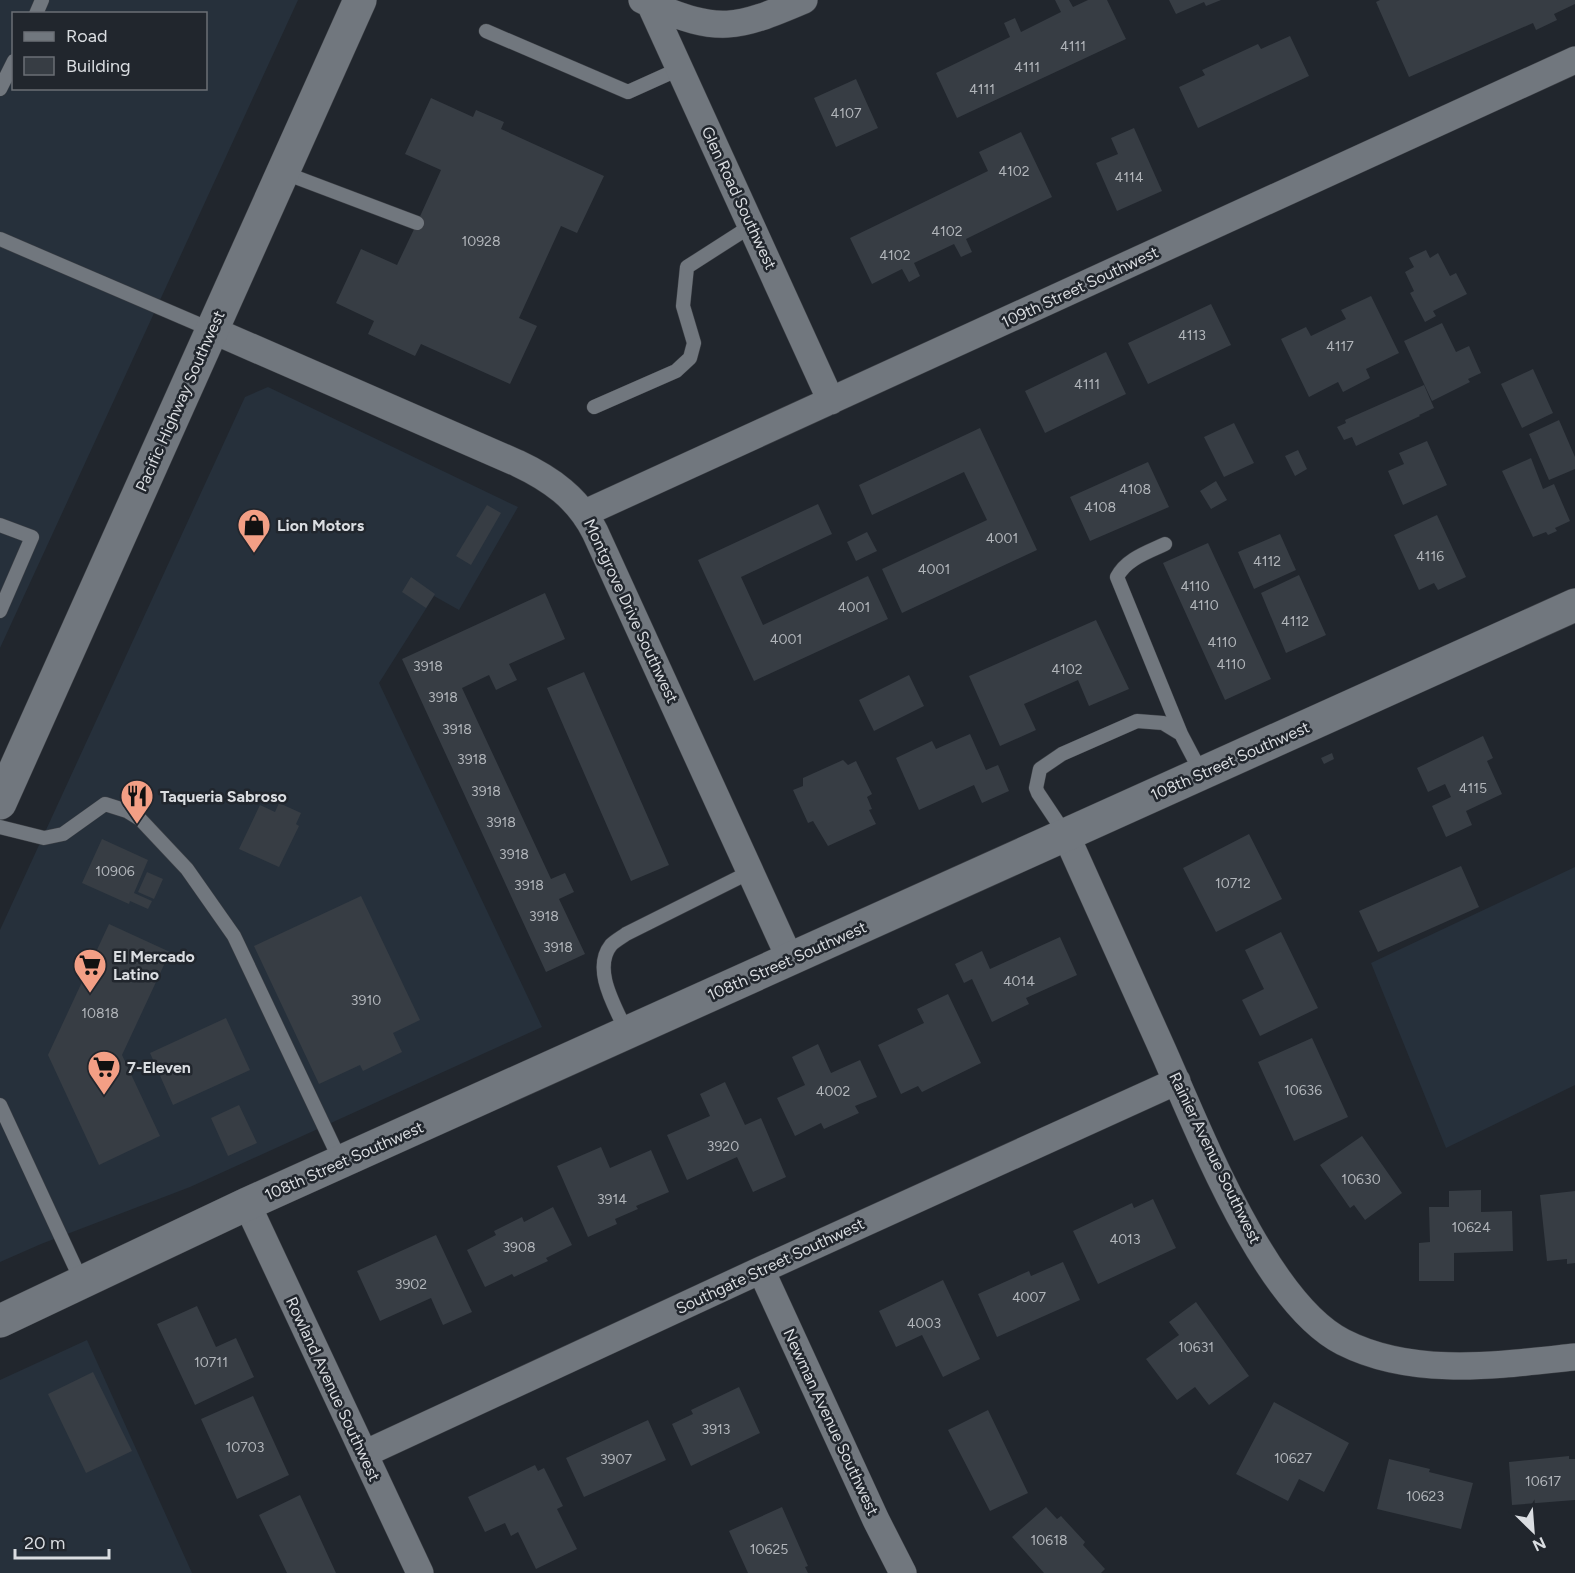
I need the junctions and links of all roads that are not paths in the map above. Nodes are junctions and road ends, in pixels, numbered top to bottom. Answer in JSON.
{"nodes":[{"id":1,"x":360,"y":0,"type":"edge"},
{"id":2,"x":804,"y":0,"type":"edge"},
{"id":3,"x":648,"y":1,"type":"edge"},
{"id":4,"x":486,"y":31,"type":"dead end"},
{"id":5,"x":1575,"y":60,"type":"edge"},
{"id":6,"x":12,"y":65,"type":"edge"},
{"id":7,"x":679,"y":69,"type":"junction"},
{"id":8,"x":0,"y":89,"type":"edge"},
{"id":9,"x":282,"y":172,"type":"junction"},
{"id":10,"x":417,"y":223,"type":"dead end"},
{"id":11,"x":751,"y":225,"type":"junction"},
{"id":12,"x":0,"y":239,"type":"edge"},
{"id":13,"x":212,"y":330,"type":"junction"},
{"id":14,"x":831,"y":400,"type":"junction"},
{"id":15,"x":594,"y":407,"type":"dead end"},
{"id":16,"x":585,"y":513,"type":"junction"},
{"id":17,"x":0,"y":525,"type":"edge"},
{"id":18,"x":1165,"y":544,"type":"dead end"},
{"id":19,"x":1575,"y":605,"type":"edge"},
{"id":20,"x":0,"y":611,"type":"edge"},
{"id":21,"x":1181,"y":734,"type":"junction"},
{"id":22,"x":1202,"y":774,"type":"junction"},
{"id":23,"x":4,"y":783,"type":"edge"},
{"id":24,"x":0,"y":827,"type":"edge"},
{"id":25,"x":1066,"y":835,"type":"junction"},
{"id":26,"x":750,"y":872,"type":"junction"},
{"id":27,"x":790,"y":959,"type":"junction"},
{"id":28,"x":627,"y":1033,"type":"junction"},
{"id":29,"x":1177,"y":1081,"type":"junction"},
{"id":30,"x":0,"y":1104,"type":"edge"},
{"id":31,"x":341,"y":1162,"type":"junction"},
{"id":32,"x":247,"y":1204,"type":"junction"},
{"id":33,"x":761,"y":1270,"type":"junction"},
{"id":34,"x":82,"y":1282,"type":"junction"},
{"id":35,"x":0,"y":1321,"type":"edge"},
{"id":36,"x":1575,"y":1357,"type":"edge"},
{"id":37,"x":364,"y":1454,"type":"junction"},
{"id":38,"x":420,"y":1573,"type":"edge"},
{"id":39,"x":903,"y":1573,"type":"edge"}],
"edges":[{"from":1,"to":9,"type":"street","name":"Pacific Highway Southwest"},
{"from":2,"to":3,"type":"street"},
{"from":3,"to":7,"type":"street","name":"Glen Road Southwest"},
{"from":4,"to":7,"type":"lane"},
{"from":5,"to":14,"type":"street","name":"109th Street Southwest"},
{"from":6,"to":8,"type":"lane"},
{"from":7,"to":11,"type":"street","name":"Glen Road Southwest"},
{"from":9,"to":10,"type":"lane"},
{"from":9,"to":13,"type":"street","name":"Pacific Highway Southwest"},
{"from":11,"to":14,"type":"street","name":"Glen Road Southwest"},
{"from":11,"to":15,"type":"lane"},
{"from":12,"to":13,"type":"lane"},
{"from":13,"to":16,"type":"street","name":"Montgrove Drive Southwest"},
{"from":13,"to":23,"type":"street","name":"Pacific Highway Southwest"},
{"from":14,"to":16,"type":"street","name":"109th Street Southwest"},
{"from":16,"to":26,"type":"street","name":"Montgrove Drive Southwest"},
{"from":17,"to":20,"type":"lane"},
{"from":18,"to":21,"type":"lane"},
{"from":19,"to":22,"type":"street","name":"108th Street Southwest"},
{"from":21,"to":22,"type":"lane"},
{"from":21,"to":25,"type":"lane"},
{"from":22,"to":25,"type":"street","name":"108th Street Southwest"},
{"from":24,"to":31,"type":"lane"},
{"from":25,"to":27,"type":"street","name":"108th Street Southwest"},
{"from":25,"to":29,"type":"street","name":"Rainier Avenue Southwest"},
{"from":26,"to":27,"type":"street","name":"Montgrove Drive Southwest"},
{"from":26,"to":28,"type":"lane"},
{"from":27,"to":28,"type":"street","name":"108th Street Southwest"},
{"from":28,"to":31,"type":"street","name":"108th Street Southwest"},
{"from":29,"to":33,"type":"street","name":"Southgate Street Southwest"},
{"from":29,"to":36,"type":"street","name":"Rainier Avenue Southwest"},
{"from":30,"to":34,"type":"lane"},
{"from":31,"to":32,"type":"street","name":"108th Street Southwest"},
{"from":32,"to":34,"type":"street","name":"108th Street Southwest"},
{"from":32,"to":37,"type":"street","name":"Rowland Avenue Southwest"},
{"from":33,"to":37,"type":"street","name":"Southgate Street Southwest"},
{"from":33,"to":39,"type":"street","name":"Newman Avenue Southwest"},
{"from":34,"to":35,"type":"street","name":"108th Street Southwest"},
{"from":37,"to":38,"type":"street","name":"Rowland Avenue Southwest"}]}
